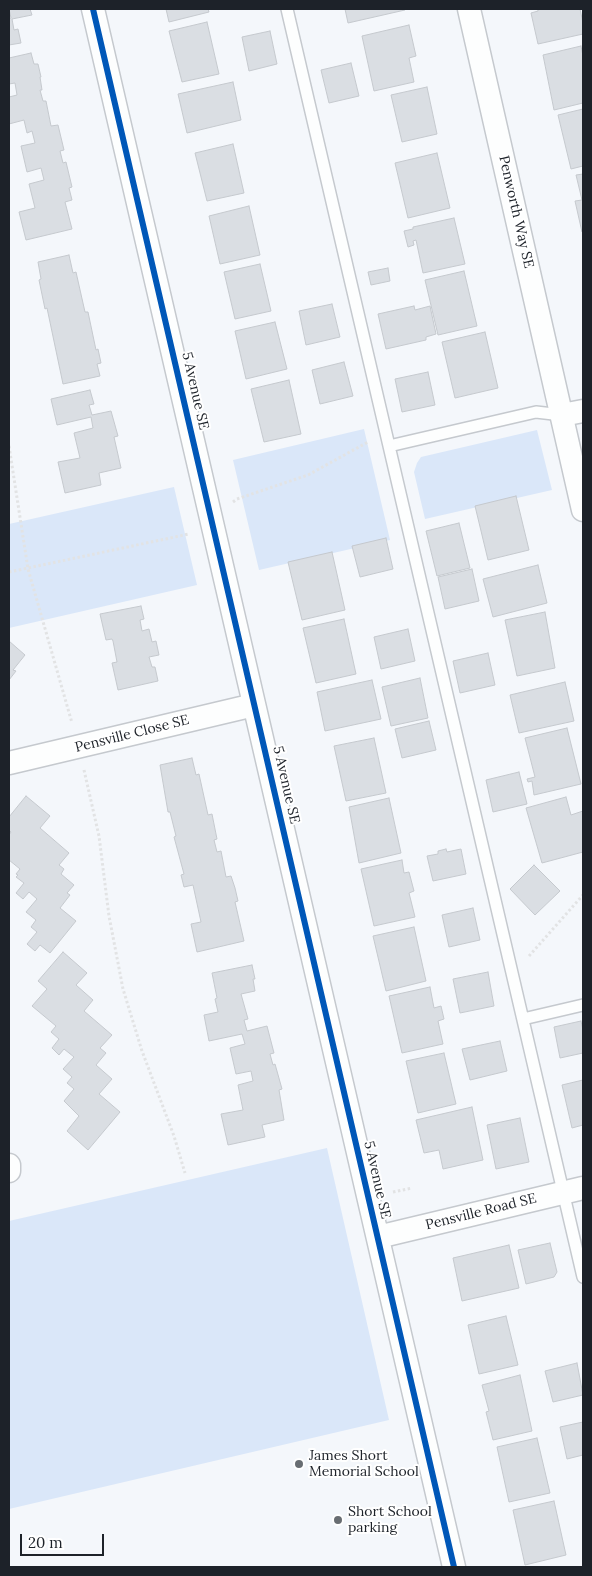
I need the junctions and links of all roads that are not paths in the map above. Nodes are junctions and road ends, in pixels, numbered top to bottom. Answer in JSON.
{"nodes":[{"id":1,"x":93,"y":9,"type":"edge"},
{"id":2,"x":288,"y":9,"type":"edge"},
{"id":3,"x":469,"y":9,"type":"edge"},
{"id":4,"x":573,"y":413,"type":"edge"},
{"id":5,"x":389,"y":446,"type":"junction"},
{"id":6,"x":583,"y":510,"type":"edge"},
{"id":7,"x":254,"y":705,"type":"junction"},
{"id":8,"x":9,"y":763,"type":"edge"},
{"id":9,"x":583,"y":1005,"type":"edge"},
{"id":10,"x":523,"y":1019,"type":"junction"},
{"id":11,"x":9,"y":1165,"type":"edge"},
{"id":12,"x":9,"y":1171,"type":"edge"},
{"id":13,"x":573,"y":1190,"type":"edge"},
{"id":14,"x":378,"y":1238,"type":"junction"},
{"id":15,"x":583,"y":1277,"type":"edge"},
{"id":16,"x":454,"y":1567,"type":"edge"}],
"edges":[{"from":1,"to":7,"type":"street","name":"5 Avenue SE"},
{"from":2,"to":5,"type":"lane"},
{"from":3,"to":4,"type":"street","name":"Penworth Way SE"},
{"from":4,"to":5,"type":"lane"},
{"from":4,"to":6,"type":"street","name":"Penworth Way SE"},
{"from":5,"to":10,"type":"lane"},
{"from":7,"to":8,"type":"street","name":"Pensville Close SE"},
{"from":7,"to":14,"type":"street","name":"5 Avenue SE"},
{"from":9,"to":10,"type":"lane"},
{"from":10,"to":13,"type":"lane"},
{"from":11,"to":12,"type":"street"},
{"from":13,"to":14,"type":"street","name":"Pensville Road SE"},
{"from":13,"to":15,"type":"lane"},
{"from":14,"to":16,"type":"street","name":"5 Avenue SE"}]}
